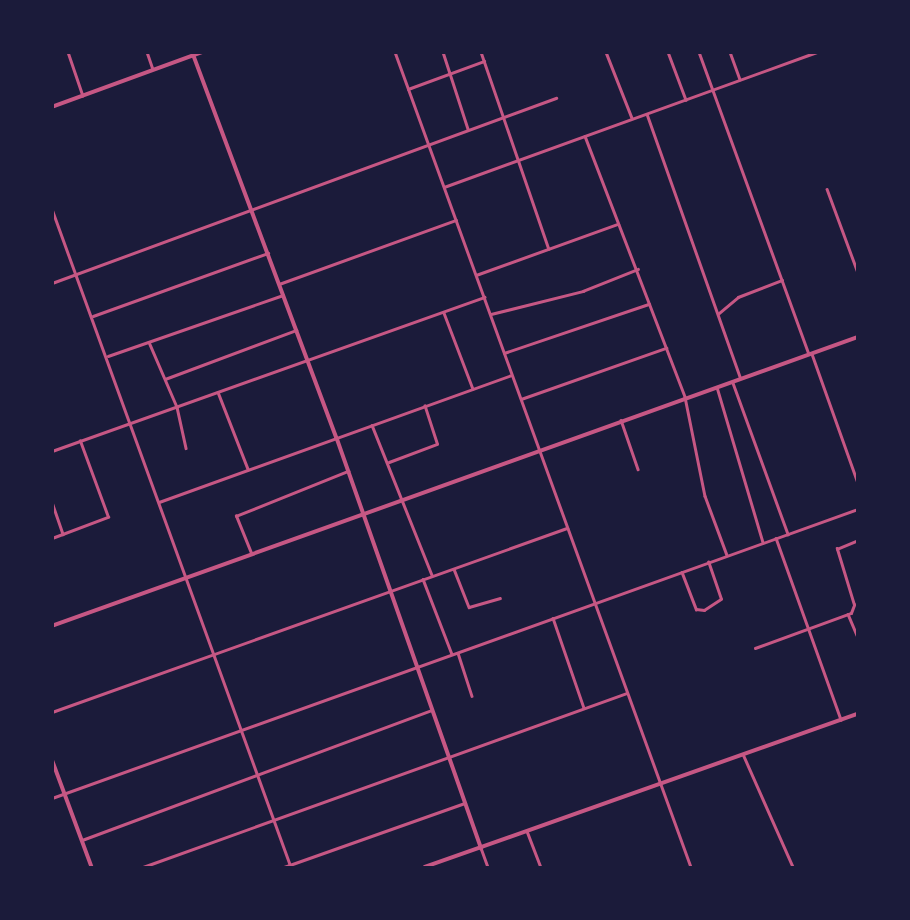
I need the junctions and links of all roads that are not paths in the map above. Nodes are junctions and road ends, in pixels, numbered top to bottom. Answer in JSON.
{"nodes":[{"id":1,"x":68,"y":52,"type":"edge"},
{"id":2,"x":147,"y":52,"type":"edge"},
{"id":3,"x":202,"y":52,"type":"edge"},
{"id":4,"x":395,"y":52,"type":"edge"},
{"id":5,"x":443,"y":52,"type":"edge"},
{"id":6,"x":481,"y":52,"type":"edge"},
{"id":7,"x":606,"y":52,"type":"edge"},
{"id":8,"x":668,"y":52,"type":"edge"},
{"id":9,"x":699,"y":52,"type":"edge"},
{"id":10,"x":730,"y":52,"type":"edge"},
{"id":11,"x":816,"y":52,"type":"edge"},
{"id":12,"x":193,"y":54,"type":"edge"},
{"id":13,"x":484,"y":61,"type":"junction"},
{"id":14,"x":153,"y":70,"type":"junction"},
{"id":15,"x":449,"y":72,"type":"junction"},
{"id":16,"x":740,"y":80,"type":"junction"},
{"id":17,"x":408,"y":89,"type":"junction"},
{"id":18,"x":715,"y":89,"type":"junction"},
{"id":19,"x":83,"y":96,"type":"junction"},
{"id":20,"x":556,"y":98,"type":"dead end"},
{"id":21,"x":686,"y":100,"type":"junction"},
{"id":22,"x":52,"y":107,"type":"edge"},
{"id":23,"x":647,"y":114,"type":"junction"},
{"id":24,"x":503,"y":117,"type":"junction"},
{"id":25,"x":632,"y":119,"type":"junction"},
{"id":26,"x":468,"y":130,"type":"junction"},
{"id":27,"x":585,"y":136,"type":"junction"},
{"id":28,"x":429,"y":145,"type":"junction"},
{"id":29,"x":517,"y":160,"type":"junction"},
{"id":30,"x":444,"y":187,"type":"junction"},
{"id":31,"x":827,"y":189,"type":"dead end"},
{"id":32,"x":52,"y":209,"type":"edge"},
{"id":33,"x":251,"y":209,"type":"junction"},
{"id":34,"x":456,"y":220,"type":"junction"},
{"id":35,"x":619,"y":223,"type":"junction"},
{"id":36,"x":549,"y":249,"type":"junction"},
{"id":37,"x":268,"y":253,"type":"junction"},
{"id":38,"x":638,"y":269,"type":"junction"},
{"id":39,"x":858,"y":273,"type":"edge"},
{"id":40,"x":76,"y":275,"type":"junction"},
{"id":41,"x":476,"y":275,"type":"junction"},
{"id":42,"x":783,"y":280,"type":"junction"},
{"id":43,"x":52,"y":283,"type":"edge"},
{"id":44,"x":279,"y":284,"type":"junction"},
{"id":45,"x":283,"y":295,"type":"junction"},
{"id":46,"x":484,"y":297,"type":"junction"},
{"id":47,"x":649,"y":304,"type":"junction"},
{"id":48,"x":443,"y":312,"type":"junction"},
{"id":49,"x":490,"y":314,"type":"junction"},
{"id":50,"x":718,"y":314,"type":"junction"},
{"id":51,"x":92,"y":316,"type":"junction"},
{"id":52,"x":296,"y":330,"type":"junction"},
{"id":53,"x":858,"y":337,"type":"edge"},
{"id":54,"x":149,"y":342,"type":"junction"},
{"id":55,"x":666,"y":348,"type":"junction"},
{"id":56,"x":504,"y":353,"type":"junction"},
{"id":57,"x":811,"y":353,"type":"junction"},
{"id":58,"x":106,"y":357,"type":"junction"},
{"id":59,"x":307,"y":360,"type":"junction"},
{"id":60,"x":512,"y":374,"type":"junction"},
{"id":61,"x":740,"y":377,"type":"junction"},
{"id":62,"x":165,"y":379,"type":"junction"},
{"id":63,"x":732,"y":380,"type":"junction"},
{"id":64,"x":717,"y":386,"type":"junction"},
{"id":65,"x":473,"y":389,"type":"junction"},
{"id":66,"x":218,"y":392,"type":"junction"},
{"id":67,"x":685,"y":397,"type":"junction"},
{"id":68,"x":521,"y":399,"type":"junction"},
{"id":69,"x":425,"y":406,"type":"junction"},
{"id":70,"x":177,"y":407,"type":"junction"},
{"id":71,"x":621,"y":420,"type":"junction"},
{"id":72,"x":130,"y":423,"type":"junction"},
{"id":73,"x":372,"y":425,"type":"junction"},
{"id":74,"x":337,"y":438,"type":"junction"},
{"id":75,"x":80,"y":441,"type":"junction"},
{"id":76,"x":186,"y":448,"type":"dead end"},
{"id":77,"x":539,"y":449,"type":"junction"},
{"id":78,"x":52,"y":451,"type":"edge"},
{"id":79,"x":388,"y":462,"type":"junction"},
{"id":80,"x":638,"y":468,"type":"dead end"},
{"id":81,"x":248,"y":470,"type":"junction"},
{"id":82,"x":348,"y":471,"type":"junction"},
{"id":83,"x":858,"y":483,"type":"edge"},
{"id":84,"x":403,"y":499,"type":"junction"},
{"id":85,"x":52,"y":502,"type":"edge"},
{"id":86,"x":159,"y":502,"type":"junction"},
{"id":87,"x":858,"y":509,"type":"edge"},
{"id":88,"x":363,"y":513,"type":"junction"},
{"id":89,"x":568,"y":528,"type":"junction"},
{"id":90,"x":63,"y":534,"type":"junction"},
{"id":91,"x":788,"y":534,"type":"junction"},
{"id":92,"x":52,"y":538,"type":"edge"},
{"id":93,"x":776,"y":538,"type":"junction"},
{"id":94,"x":858,"y":540,"type":"edge"},
{"id":95,"x":763,"y":542,"type":"junction"},
{"id":96,"x":251,"y":553,"type":"junction"},
{"id":97,"x":727,"y":555,"type":"junction"},
{"id":98,"x":708,"y":562,"type":"junction"},
{"id":99,"x":454,"y":569,"type":"junction"},
{"id":100,"x":682,"y":571,"type":"junction"},
{"id":101,"x":432,"y":576,"type":"junction"},
{"id":102,"x":186,"y":577,"type":"junction"},
{"id":103,"x":423,"y":579,"type":"junction"},
{"id":104,"x":390,"y":591,"type":"junction"},
{"id":105,"x":500,"y":598,"type":"dead end"},
{"id":106,"x":595,"y":602,"type":"junction"},
{"id":107,"x":848,"y":614,"type":"junction"},
{"id":108,"x":553,"y":618,"type":"junction"},
{"id":109,"x":52,"y":626,"type":"edge"},
{"id":110,"x":807,"y":628,"type":"junction"},
{"id":111,"x":858,"y":638,"type":"edge"},
{"id":112,"x":755,"y":648,"type":"dead end"},
{"id":113,"x":457,"y":652,"type":"junction"},
{"id":114,"x":214,"y":654,"type":"junction"},
{"id":115,"x":452,"y":654,"type":"junction"},
{"id":116,"x":417,"y":667,"type":"junction"},
{"id":117,"x":628,"y":692,"type":"junction"},
{"id":118,"x":472,"y":696,"type":"dead end"},
{"id":119,"x":584,"y":708,"type":"junction"},
{"id":120,"x":432,"y":710,"type":"junction"},
{"id":121,"x":52,"y":712,"type":"edge"},
{"id":122,"x":858,"y":714,"type":"edge"},
{"id":123,"x":841,"y":719,"type":"junction"},
{"id":124,"x":241,"y":731,"type":"junction"},
{"id":125,"x":743,"y":754,"type":"junction"},
{"id":126,"x":449,"y":757,"type":"junction"},
{"id":127,"x":52,"y":759,"type":"edge"},
{"id":128,"x":257,"y":775,"type":"junction"},
{"id":129,"x":661,"y":784,"type":"junction"},
{"id":130,"x":65,"y":792,"type":"junction"},
{"id":131,"x":52,"y":798,"type":"edge"},
{"id":132,"x":465,"y":803,"type":"junction"},
{"id":133,"x":274,"y":820,"type":"junction"},
{"id":134,"x":527,"y":831,"type":"junction"},
{"id":135,"x":82,"y":840,"type":"junction"},
{"id":136,"x":481,"y":848,"type":"junction"},
{"id":137,"x":290,"y":866,"type":"edge"},
{"id":138,"x":92,"y":867,"type":"edge"},
{"id":139,"x":143,"y":867,"type":"edge"},
{"id":140,"x":284,"y":867,"type":"edge"},
{"id":141,"x":425,"y":867,"type":"edge"},
{"id":142,"x":488,"y":867,"type":"edge"},
{"id":143,"x":541,"y":867,"type":"edge"},
{"id":144,"x":691,"y":867,"type":"edge"},
{"id":145,"x":793,"y":867,"type":"edge"}],
"edges":[{"from":1,"to":19,"type":"street"},
{"from":2,"to":14,"type":"street"},
{"from":3,"to":12,"type":"street"},
{"from":4,"to":17,"type":"street"},
{"from":5,"to":15,"type":"street"},
{"from":6,"to":13,"type":"street"},
{"from":7,"to":25,"type":"street"},
{"from":8,"to":21,"type":"street"},
{"from":9,"to":18,"type":"street"},
{"from":10,"to":16,"type":"street"},
{"from":11,"to":16,"type":"street"},
{"from":12,"to":14,"type":"street"},
{"from":12,"to":33,"type":"street"},
{"from":13,"to":15,"type":"street"},
{"from":13,"to":24,"type":"street"},
{"from":14,"to":19,"type":"street"},
{"from":15,"to":17,"type":"street"},
{"from":15,"to":26,"type":"street"},
{"from":16,"to":18,"type":"street"},
{"from":17,"to":28,"type":"street"},
{"from":18,"to":21,"type":"street"},
{"from":18,"to":42,"type":"street"},
{"from":19,"to":22,"type":"street"},
{"from":20,"to":24,"type":"street"},
{"from":21,"to":23,"type":"street"},
{"from":23,"to":25,"type":"street"},
{"from":23,"to":50,"type":"street"},
{"from":24,"to":26,"type":"street"},
{"from":24,"to":29,"type":"street"},
{"from":25,"to":27,"type":"street"},
{"from":26,"to":28,"type":"street"},
{"from":27,"to":29,"type":"street"},
{"from":27,"to":35,"type":"street"},
{"from":28,"to":30,"type":"street"},
{"from":28,"to":33,"type":"street"},
{"from":29,"to":30,"type":"street"},
{"from":29,"to":36,"type":"street"},
{"from":30,"to":34,"type":"street"},
{"from":31,"to":39,"type":"street"},
{"from":32,"to":40,"type":"street"},
{"from":33,"to":37,"type":"street"},
{"from":33,"to":40,"type":"street"},
{"from":34,"to":41,"type":"street"},
{"from":34,"to":44,"type":"street"},
{"from":35,"to":36,"type":"street"},
{"from":35,"to":38,"type":"street"},
{"from":36,"to":41,"type":"street"},
{"from":37,"to":44,"type":"street"},
{"from":37,"to":51,"type":"street"},
{"from":38,"to":47,"type":"street"},
{"from":38,"to":49,"type":"street"},
{"from":40,"to":43,"type":"street"},
{"from":40,"to":51,"type":"street"},
{"from":41,"to":46,"type":"street"},
{"from":42,"to":50,"type":"street"},
{"from":42,"to":57,"type":"street"},
{"from":44,"to":45,"type":"street"},
{"from":45,"to":52,"type":"street"},
{"from":45,"to":54,"type":"street"},
{"from":46,"to":48,"type":"street"},
{"from":46,"to":49,"type":"street"},
{"from":47,"to":55,"type":"street"},
{"from":47,"to":56,"type":"street"},
{"from":48,"to":59,"type":"street"},
{"from":48,"to":65,"type":"street"},
{"from":49,"to":56,"type":"street"},
{"from":50,"to":61,"type":"street"},
{"from":51,"to":58,"type":"street"},
{"from":52,"to":59,"type":"street"},
{"from":52,"to":62,"type":"street"},
{"from":53,"to":57,"type":"street"},
{"from":54,"to":58,"type":"street"},
{"from":54,"to":62,"type":"street"},
{"from":55,"to":67,"type":"street"},
{"from":55,"to":68,"type":"street"},
{"from":56,"to":60,"type":"street"},
{"from":57,"to":61,"type":"street"},
{"from":57,"to":83,"type":"street"},
{"from":58,"to":72,"type":"street"},
{"from":59,"to":66,"type":"street"},
{"from":59,"to":74,"type":"street"},
{"from":60,"to":65,"type":"street"},
{"from":60,"to":68,"type":"street"},
{"from":61,"to":63,"type":"street"},
{"from":62,"to":70,"type":"street"},
{"from":63,"to":64,"type":"street"},
{"from":63,"to":91,"type":"street"},
{"from":64,"to":67,"type":"street"},
{"from":64,"to":95,"type":"street"},
{"from":65,"to":69,"type":"street"},
{"from":66,"to":70,"type":"street"},
{"from":66,"to":81,"type":"street"},
{"from":67,"to":71,"type":"street"},
{"from":67,"to":97,"type":"street"},
{"from":68,"to":77,"type":"street"},
{"from":69,"to":73,"type":"street"},
{"from":69,"to":79,"type":"street"},
{"from":70,"to":72,"type":"street"},
{"from":70,"to":76,"type":"street"},
{"from":71,"to":77,"type":"street"},
{"from":71,"to":80,"type":"street"},
{"from":72,"to":75,"type":"street"},
{"from":72,"to":86,"type":"street"},
{"from":73,"to":74,"type":"street"},
{"from":73,"to":79,"type":"street"},
{"from":74,"to":81,"type":"street"},
{"from":74,"to":82,"type":"street"},
{"from":75,"to":78,"type":"street"},
{"from":75,"to":90,"type":"street"},
{"from":77,"to":84,"type":"street"},
{"from":77,"to":89,"type":"street"},
{"from":79,"to":84,"type":"street"},
{"from":81,"to":86,"type":"street"},
{"from":82,"to":88,"type":"street"},
{"from":82,"to":96,"type":"street"},
{"from":84,"to":88,"type":"street"},
{"from":84,"to":101,"type":"street"},
{"from":85,"to":90,"type":"street"},
{"from":86,"to":102,"type":"street"},
{"from":87,"to":91,"type":"street"},
{"from":88,"to":96,"type":"street"},
{"from":88,"to":104,"type":"street"},
{"from":89,"to":99,"type":"street"},
{"from":89,"to":106,"type":"street"},
{"from":90,"to":92,"type":"street"},
{"from":91,"to":93,"type":"street"},
{"from":93,"to":95,"type":"street"},
{"from":93,"to":110,"type":"street"},
{"from":94,"to":107,"type":"street"},
{"from":95,"to":97,"type":"street"},
{"from":96,"to":102,"type":"street"},
{"from":97,"to":98,"type":"street"},
{"from":98,"to":100,"type":"street"},
{"from":98,"to":100,"type":"street"},
{"from":99,"to":101,"type":"street"},
{"from":99,"to":105,"type":"street"},
{"from":100,"to":106,"type":"street"},
{"from":101,"to":103,"type":"street"},
{"from":102,"to":109,"type":"street"},
{"from":102,"to":114,"type":"street"},
{"from":103,"to":104,"type":"street"},
{"from":103,"to":115,"type":"street"},
{"from":104,"to":114,"type":"street"},
{"from":104,"to":116,"type":"street"},
{"from":106,"to":108,"type":"street"},
{"from":106,"to":117,"type":"street"},
{"from":107,"to":110,"type":"street"},
{"from":107,"to":111,"type":"street"},
{"from":108,"to":113,"type":"street"},
{"from":108,"to":119,"type":"street"},
{"from":110,"to":112,"type":"street"},
{"from":110,"to":123,"type":"street"},
{"from":113,"to":115,"type":"street"},
{"from":113,"to":118,"type":"street"},
{"from":114,"to":121,"type":"street"},
{"from":114,"to":124,"type":"street"},
{"from":115,"to":116,"type":"street"},
{"from":116,"to":120,"type":"street"},
{"from":116,"to":124,"type":"street"},
{"from":117,"to":119,"type":"street"},
{"from":117,"to":129,"type":"street"},
{"from":119,"to":126,"type":"street"},
{"from":120,"to":126,"type":"street"},
{"from":120,"to":128,"type":"street"},
{"from":122,"to":123,"type":"street"},
{"from":123,"to":125,"type":"street"},
{"from":124,"to":128,"type":"street"},
{"from":124,"to":130,"type":"street"},
{"from":125,"to":129,"type":"street"},
{"from":125,"to":145,"type":"street"},
{"from":126,"to":132,"type":"street"},
{"from":126,"to":133,"type":"street"},
{"from":127,"to":130,"type":"street"},
{"from":128,"to":133,"type":"street"},
{"from":128,"to":135,"type":"street"},
{"from":129,"to":134,"type":"street"},
{"from":129,"to":144,"type":"street"},
{"from":130,"to":131,"type":"street"},
{"from":130,"to":135,"type":"street"},
{"from":132,"to":136,"type":"street"},
{"from":132,"to":137,"type":"street"},
{"from":133,"to":137,"type":"street"},
{"from":133,"to":139,"type":"street"},
{"from":134,"to":136,"type":"street"},
{"from":134,"to":143,"type":"street"},
{"from":135,"to":138,"type":"street"},
{"from":136,"to":141,"type":"street"},
{"from":136,"to":142,"type":"street"},
{"from":137,"to":140,"type":"street"}]}
